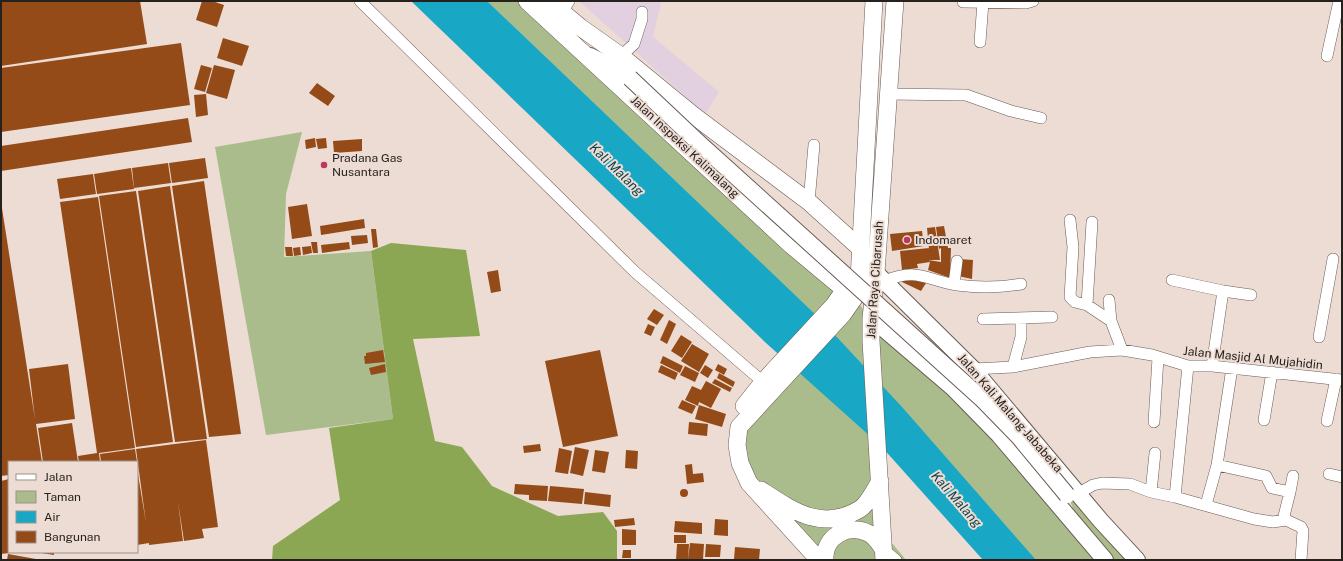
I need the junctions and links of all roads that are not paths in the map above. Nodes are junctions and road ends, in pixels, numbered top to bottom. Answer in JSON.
{"nodes":[{"id":1,"x":360,"y":1,"type":"edge"},
{"id":2,"x":527,"y":1,"type":"edge"},
{"id":3,"x":549,"y":1,"type":"edge"},
{"id":4,"x":874,"y":1,"type":"edge"},
{"id":5,"x":895,"y":1,"type":"edge"},
{"id":6,"x":1034,"y":1,"type":"edge"},
{"id":7,"x":1339,"y":1,"type":"edge"},
{"id":8,"x":963,"y":2,"type":"edge"},
{"id":9,"x":983,"y":2,"type":"junction"},
{"id":10,"x":642,"y":12,"type":"dead end"},
{"id":11,"x":561,"y":13,"type":"edge"},
{"id":12,"x":980,"y":42,"type":"dead end"},
{"id":13,"x":602,"y":43,"type":"junction"},
{"id":14,"x":585,"y":53,"type":"junction"},
{"id":15,"x":621,"y":56,"type":"junction"},
{"id":16,"x":1327,"y":56,"type":"dead end"},
{"id":17,"x":628,"y":76,"type":"junction"},
{"id":18,"x":887,"y":94,"type":"junction"},
{"id":19,"x":1041,"y":118,"type":"dead end"},
{"id":20,"x":814,"y":145,"type":"dead end"},
{"id":21,"x":809,"y":202,"type":"junction"},
{"id":22,"x":1070,"y":220,"type":"dead end"},
{"id":23,"x":1092,"y":222,"type":"dead end"},
{"id":24,"x":860,"y":256,"type":"junction"},
{"id":25,"x":1333,"y":259,"type":"dead end"},
{"id":26,"x":957,"y":262,"type":"dead end"},
{"id":27,"x":880,"y":277,"type":"junction"},
{"id":28,"x":1172,"y":280,"type":"dead end"},
{"id":29,"x":954,"y":284,"type":"junction"},
{"id":30,"x":1021,"y":284,"type":"dead end"},
{"id":31,"x":845,"y":290,"type":"junction"},
{"id":32,"x":1223,"y":291,"type":"junction"},
{"id":33,"x":1251,"y":295,"type":"dead end"},
{"id":34,"x":1109,"y":300,"type":"dead end"},
{"id":35,"x":1087,"y":305,"type":"junction"},
{"id":36,"x":838,"y":310,"type":"junction"},
{"id":37,"x":1052,"y":317,"type":"dead end"},
{"id":38,"x":871,"y":318,"type":"junction"},
{"id":39,"x":1021,"y":318,"type":"junction"},
{"id":40,"x":983,"y":319,"type":"dead end"},
{"id":41,"x":1111,"y":321,"type":"junction"},
{"id":42,"x":1319,"y":337,"type":"dead end"},
{"id":43,"x":1122,"y":350,"type":"junction"},
{"id":44,"x":1158,"y":358,"type":"junction"},
{"id":45,"x":1188,"y":366,"type":"junction"},
{"id":46,"x":1212,"y":366,"type":"junction"},
{"id":47,"x":1013,"y":367,"type":"junction"},
{"id":48,"x":1232,"y":368,"type":"junction"},
{"id":49,"x":973,"y":369,"type":"junction"},
{"id":50,"x":782,"y":371,"type":"junction"},
{"id":51,"x":1272,"y":372,"type":"junction"},
{"id":52,"x":1339,"y":379,"type":"edge"},
{"id":53,"x":763,"y":382,"type":"junction"},
{"id":54,"x":953,"y":388,"type":"junction"},
{"id":55,"x":1264,"y":420,"type":"dead end"},
{"id":56,"x":1327,"y":421,"type":"dead end"},
{"id":57,"x":1154,"y":422,"type":"dead end"},
{"id":58,"x":739,"y":427,"type":"junction"},
{"id":59,"x":1155,"y":453,"type":"dead end"},
{"id":60,"x":1217,"y":466,"type":"junction"},
{"id":61,"x":1329,"y":474,"type":"dead end"},
{"id":62,"x":1293,"y":476,"type":"dead end"},
{"id":63,"x":1342,"y":478,"type":"edge"},
{"id":64,"x":880,"y":481,"type":"junction"},
{"id":65,"x":748,"y":482,"type":"junction"},
{"id":66,"x":1151,"y":492,"type":"junction"},
{"id":67,"x":1290,"y":492,"type":"junction"},
{"id":68,"x":1072,"y":496,"type":"junction"},
{"id":69,"x":1175,"y":497,"type":"junction"},
{"id":70,"x":1206,"y":505,"type":"junction"},
{"id":71,"x":1286,"y":520,"type":"junction"},
{"id":72,"x":1081,"y":532,"type":"junction"},
{"id":73,"x":883,"y":554,"type":"edge"},
{"id":74,"x":819,"y":560,"type":"edge"},
{"id":75,"x":825,"y":560,"type":"edge"},
{"id":76,"x":896,"y":560,"type":"edge"},
{"id":77,"x":1105,"y":560,"type":"edge"},
{"id":78,"x":1137,"y":560,"type":"edge"},
{"id":79,"x":1301,"y":560,"type":"edge"}],
"edges":[{"from":1,"to":53,"type":"street"},
{"from":2,"to":11,"type":"main road","name":"Jalan Inspeksi Kalimalang"},
{"from":3,"to":11,"type":"main road","name":"Jalan Inspeksi Kalimalang"},
{"from":4,"to":24,"type":"main road","name":"Jalan Raya Cibarusah"},
{"from":5,"to":18,"type":"main road","name":"Jalan Raya Cibarusah"},
{"from":6,"to":9,"type":"street"},
{"from":7,"to":16,"type":"street"},
{"from":8,"to":9,"type":"street"},
{"from":9,"to":12,"type":"street"},
{"from":10,"to":15,"type":"street"},
{"from":11,"to":13,"type":"main road","name":"Jalan Inspeksi Kalimalang"},
{"from":11,"to":14,"type":"main road","name":"Jalan Inspeksi Kalimalang"},
{"from":13,"to":15,"type":"main road","name":"Jalan Inspeksi Kalimalang"},
{"from":13,"to":17,"type":"main road"},
{"from":14,"to":17,"type":"main road"},
{"from":14,"to":31,"type":"main road","name":"Jalan Inspeksi Kalimalang"},
{"from":15,"to":21,"type":"main road","name":"Jalan Inspeksi Kalimalang"},
{"from":17,"to":68,"type":"main road","bridge":true},
{"from":18,"to":19,"type":"street"},
{"from":18,"to":27,"type":"main road","name":"Jalan Raya Cibarusah"},
{"from":20,"to":21,"type":"street"},
{"from":21,"to":24,"type":"main road","name":"Jalan Inspeksi Kalimalang"},
{"from":22,"to":35,"type":"street"},
{"from":23,"to":35,"type":"street"},
{"from":24,"to":31,"type":"main road","name":"Jalan Raya Cibarusah"},
{"from":24,"to":36,"type":"main road","name":"Jalan Raya Cibarusah"},
{"from":25,"to":42,"type":"street"},
{"from":26,"to":29,"type":"street"},
{"from":27,"to":29,"type":"street"},
{"from":27,"to":38,"type":"main road","name":"Jalan Raya Cibarusah"},
{"from":27,"to":49,"type":"main road","name":"Jalan Kali Malang Jababeka"},
{"from":28,"to":32,"type":"street"},
{"from":29,"to":30,"type":"street"},
{"from":31,"to":36,"type":"main road","name":"Jalan Raya Cibarusah"},
{"from":32,"to":33,"type":"street"},
{"from":32,"to":46,"type":"street"},
{"from":34,"to":41,"type":"street"},
{"from":35,"to":41,"type":"street"},
{"from":36,"to":50,"type":"main road","name":"Jalan Raya Cibarusah"},
{"from":37,"to":39,"type":"street"},
{"from":38,"to":54,"type":"main road","name":"Jalan Kali Malang Jababeka"},
{"from":38,"to":64,"type":"main road","name":"Jalan Raya Cibarusah"},
{"from":39,"to":40,"type":"street"},
{"from":39,"to":47,"type":"street"},
{"from":41,"to":43,"type":"street"},
{"from":43,"to":44,"type":"street","name":"Jalan Masjid Al Mujahidin"},
{"from":43,"to":47,"type":"street","name":"Jalan Masjid Al Mujahidin"},
{"from":44,"to":45,"type":"street","name":"Jalan Masjid Al Mujahidin"},
{"from":44,"to":57,"type":"street"},
{"from":45,"to":46,"type":"street","name":"Jalan Masjid Al Mujahidin"},
{"from":45,"to":69,"type":"street"},
{"from":46,"to":48,"type":"street","name":"Jalan Masjid Al Mujahidin"},
{"from":47,"to":49,"type":"street","name":"Jalan Masjid Al Mujahidin"},
{"from":48,"to":51,"type":"street","name":"Jalan Masjid Al Mujahidin"},
{"from":48,"to":60,"type":"street"},
{"from":49,"to":54,"type":"main road"},
{"from":49,"to":68,"type":"main road","name":"Jalan Kali Malang Jababeka"},
{"from":50,"to":53,"type":"main road","name":"Jalan Raya Cibarusah"},
{"from":50,"to":58,"type":"main road","name":"Jalan Raya Cibarusah"},
{"from":51,"to":52,"type":"street","name":"Jalan Masjid Al Mujahidin"},
{"from":51,"to":55,"type":"street"},
{"from":52,"to":56,"type":"street"},
{"from":53,"to":58,"type":"main road","name":"Jalan Raya Cibarusah"},
{"from":54,"to":72,"type":"main road","name":"Jalan Kali Malang Jababeka"},
{"from":58,"to":65,"type":"main road","name":"Jalan Raya Cibarusah"},
{"from":59,"to":66,"type":"street"},
{"from":60,"to":67,"type":"street"},
{"from":60,"to":70,"type":"street"},
{"from":61,"to":63,"type":"street"},
{"from":62,"to":67,"type":"street"},
{"from":64,"to":65,"type":"main road"},
{"from":64,"to":73,"type":"main road","name":"Jalan Raya Cibarusah"},
{"from":65,"to":74,"type":"main road","name":"Jalan Raya Cibarusah"},
{"from":66,"to":68,"type":"street"},
{"from":66,"to":69,"type":"street"},
{"from":67,"to":71,"type":"street"},
{"from":68,"to":72,"type":"main road"},
{"from":68,"to":78,"type":"main road","name":"Jalan Kali Malang Jababeka"},
{"from":69,"to":70,"type":"street"},
{"from":70,"to":71,"type":"street"},
{"from":71,"to":79,"type":"street"},
{"from":72,"to":77,"type":"main road","name":"Jalan Kali Malang Jababeka"},
{"from":73,"to":75,"type":"main road"},
{"from":73,"to":76,"type":"street"}]}
